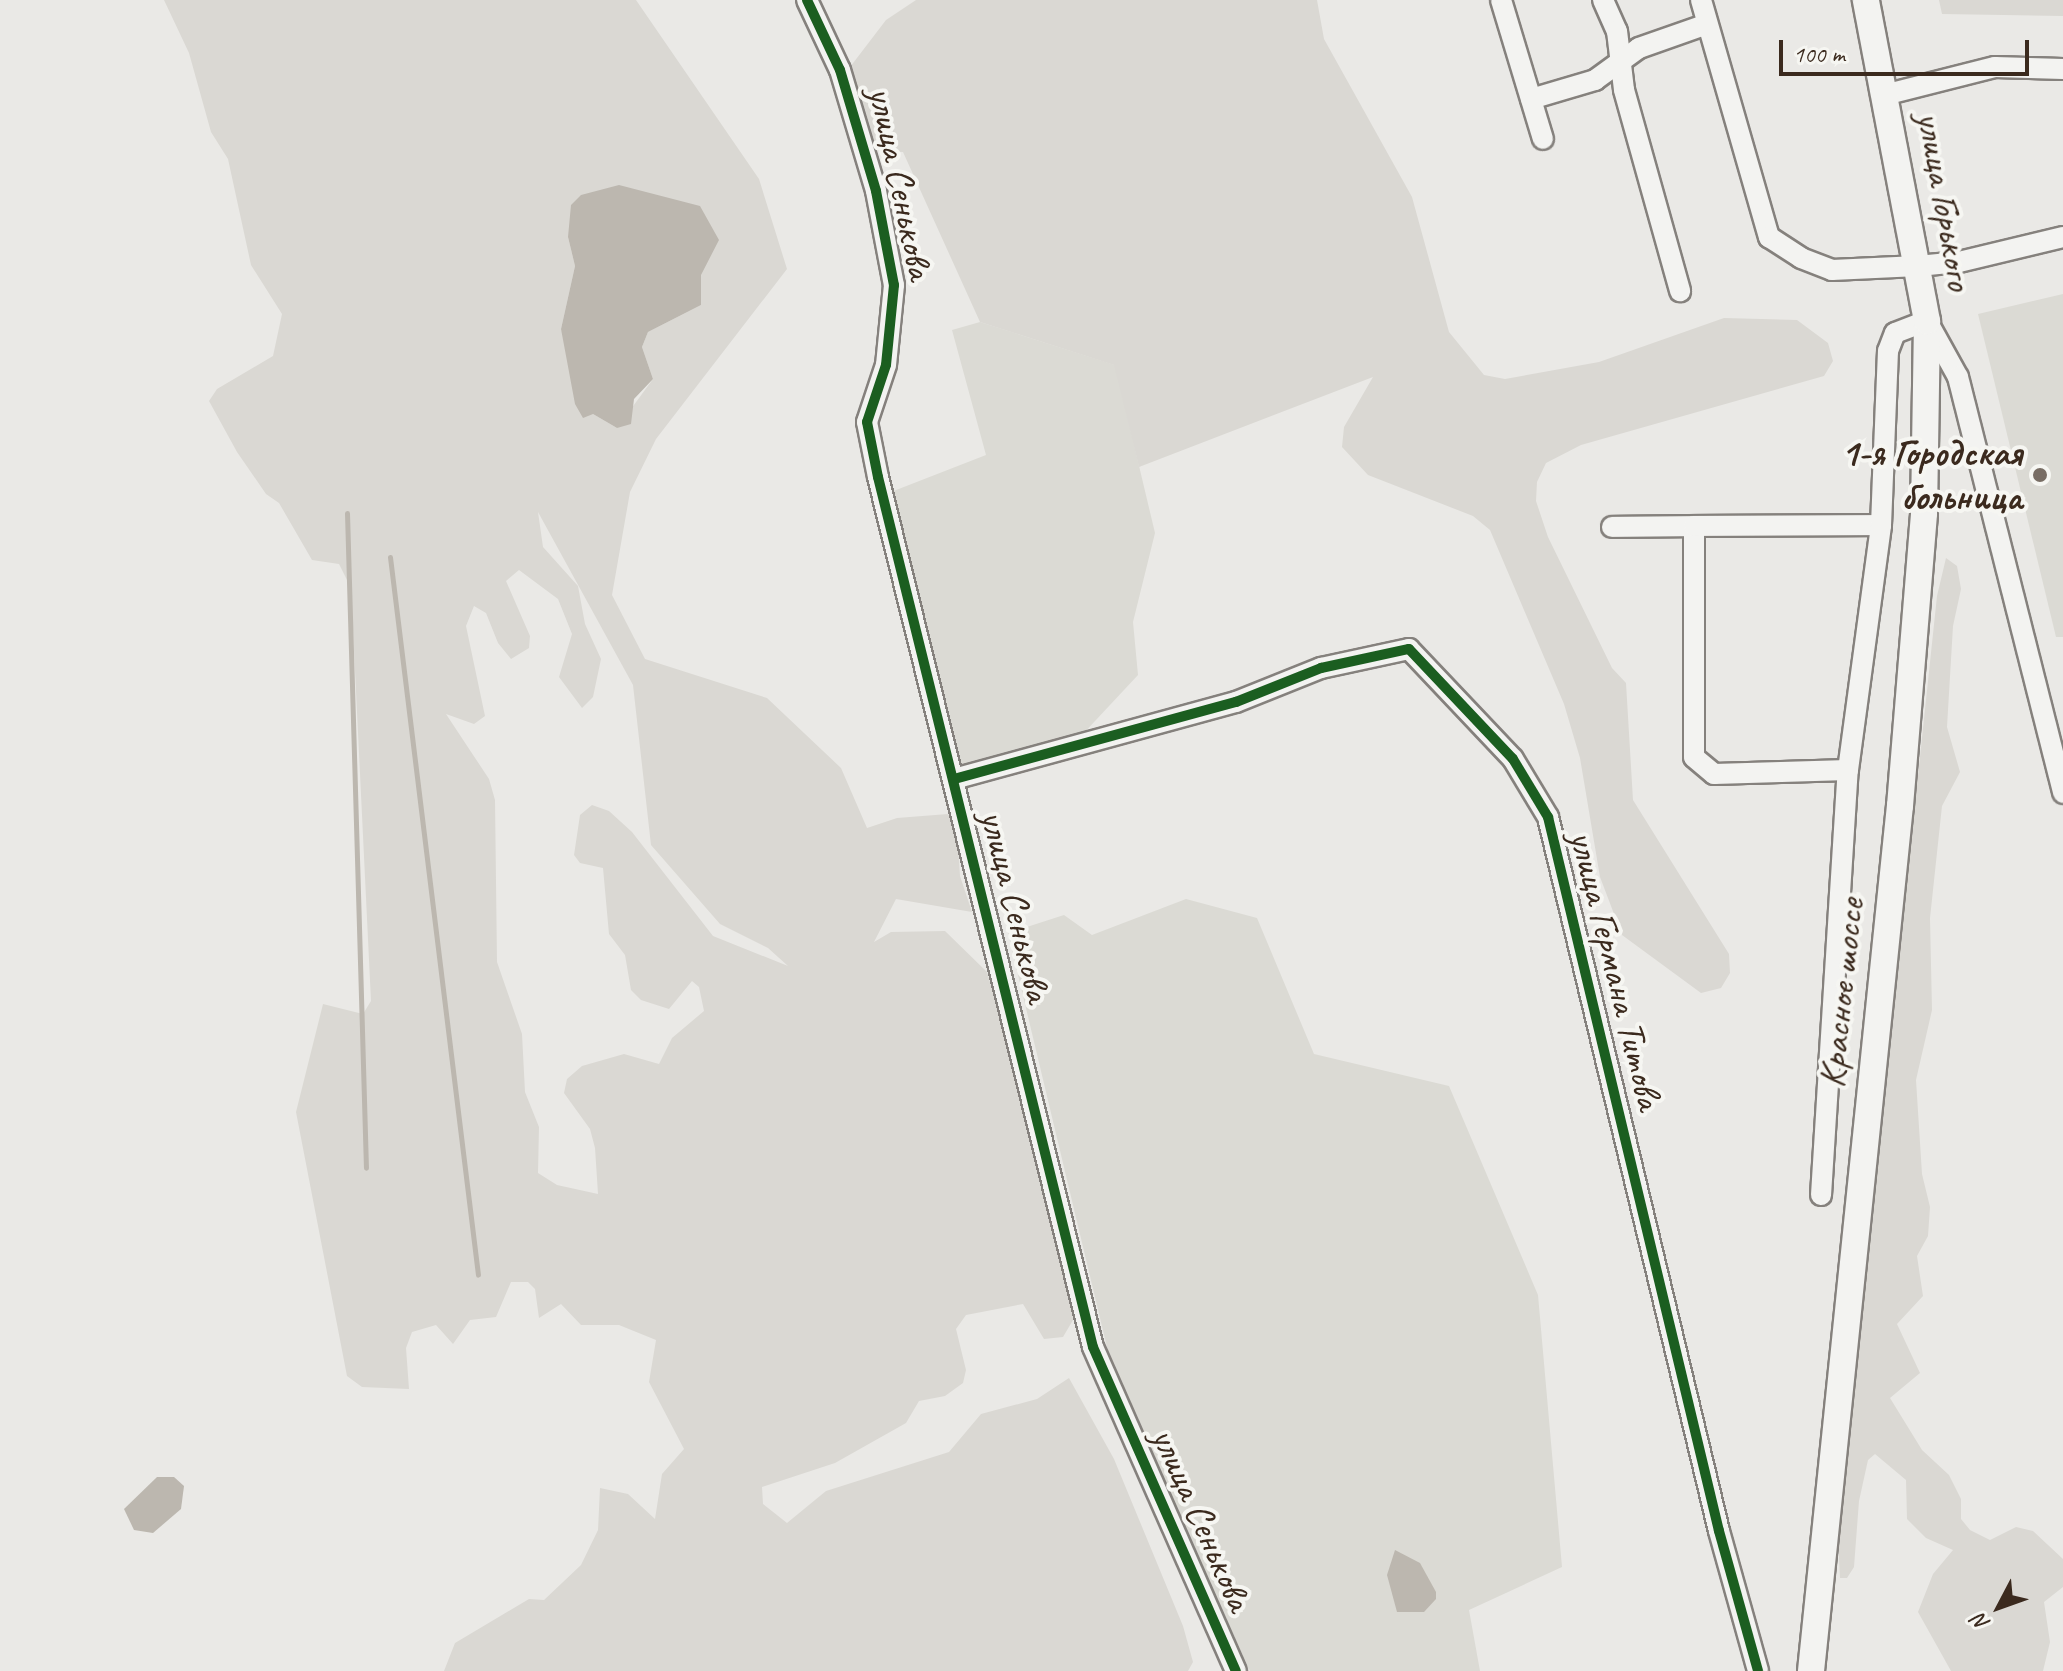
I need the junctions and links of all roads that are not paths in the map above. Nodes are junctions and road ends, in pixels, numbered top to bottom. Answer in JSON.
{"nodes":[{"id":1,"x":807,"y":0,"type":"edge"},
{"id":2,"x":1501,"y":0,"type":"edge"},
{"id":3,"x":1603,"y":0,"type":"edge"},
{"id":4,"x":1701,"y":0,"type":"edge"},
{"id":5,"x":1866,"y":0,"type":"edge"},
{"id":6,"x":1707,"y":24,"type":"junction"},
{"id":7,"x":1623,"y":59,"type":"junction"},
{"id":8,"x":2063,"y":69,"type":"edge"},
{"id":9,"x":1888,"y":94,"type":"junction"},
{"id":10,"x":1531,"y":99,"type":"junction"},
{"id":11,"x":1543,"y":139,"type":"dead end"},
{"id":12,"x":2063,"y":237,"type":"edge"},
{"id":13,"x":1918,"y":266,"type":"junction"},
{"id":14,"x":1680,"y":291,"type":"dead end"},
{"id":15,"x":1927,"y":321,"type":"junction"},
{"id":16,"x":1881,"y":525,"type":"junction"},
{"id":17,"x":1694,"y":526,"type":"junction"},
{"id":18,"x":1612,"y":527,"type":"dead end"},
{"id":19,"x":1848,"y":770,"type":"junction"},
{"id":20,"x":954,"y":779,"type":"junction"},
{"id":21,"x":2063,"y":793,"type":"edge"},
{"id":22,"x":1821,"y":1195,"type":"dead end"},
{"id":23,"x":1236,"y":1671,"type":"edge"},
{"id":24,"x":1758,"y":1671,"type":"edge"},
{"id":25,"x":1811,"y":1671,"type":"edge"}],
"edges":[{"from":1,"to":20,"type":"street","name":"улица Сенькова"},
{"from":2,"to":10,"type":"street"},
{"from":3,"to":7,"type":"street"},
{"from":4,"to":6,"type":"street"},
{"from":5,"to":9,"type":"main road","name":"улица Горького"},
{"from":6,"to":7,"type":"street"},
{"from":6,"to":13,"type":"street"},
{"from":7,"to":10,"type":"street"},
{"from":7,"to":14,"type":"street"},
{"from":8,"to":9,"type":"street"},
{"from":9,"to":13,"type":"main road","name":"улица Горького"},
{"from":10,"to":11,"type":"street"},
{"from":12,"to":13,"type":"street"},
{"from":13,"to":15,"type":"main road","name":"улица Горького"},
{"from":15,"to":16,"type":"street"},
{"from":15,"to":21,"type":"street"},
{"from":15,"to":25,"type":"main road","name":"Красное шоссе"},
{"from":16,"to":17,"type":"street"},
{"from":16,"to":19,"type":"street"},
{"from":17,"to":18,"type":"street"},
{"from":17,"to":19,"type":"street"},
{"from":19,"to":22,"type":"street"},
{"from":20,"to":23,"type":"street","name":"улица Сенькова"},
{"from":20,"to":24,"type":"street","name":"улица Германа Титова"}]}
